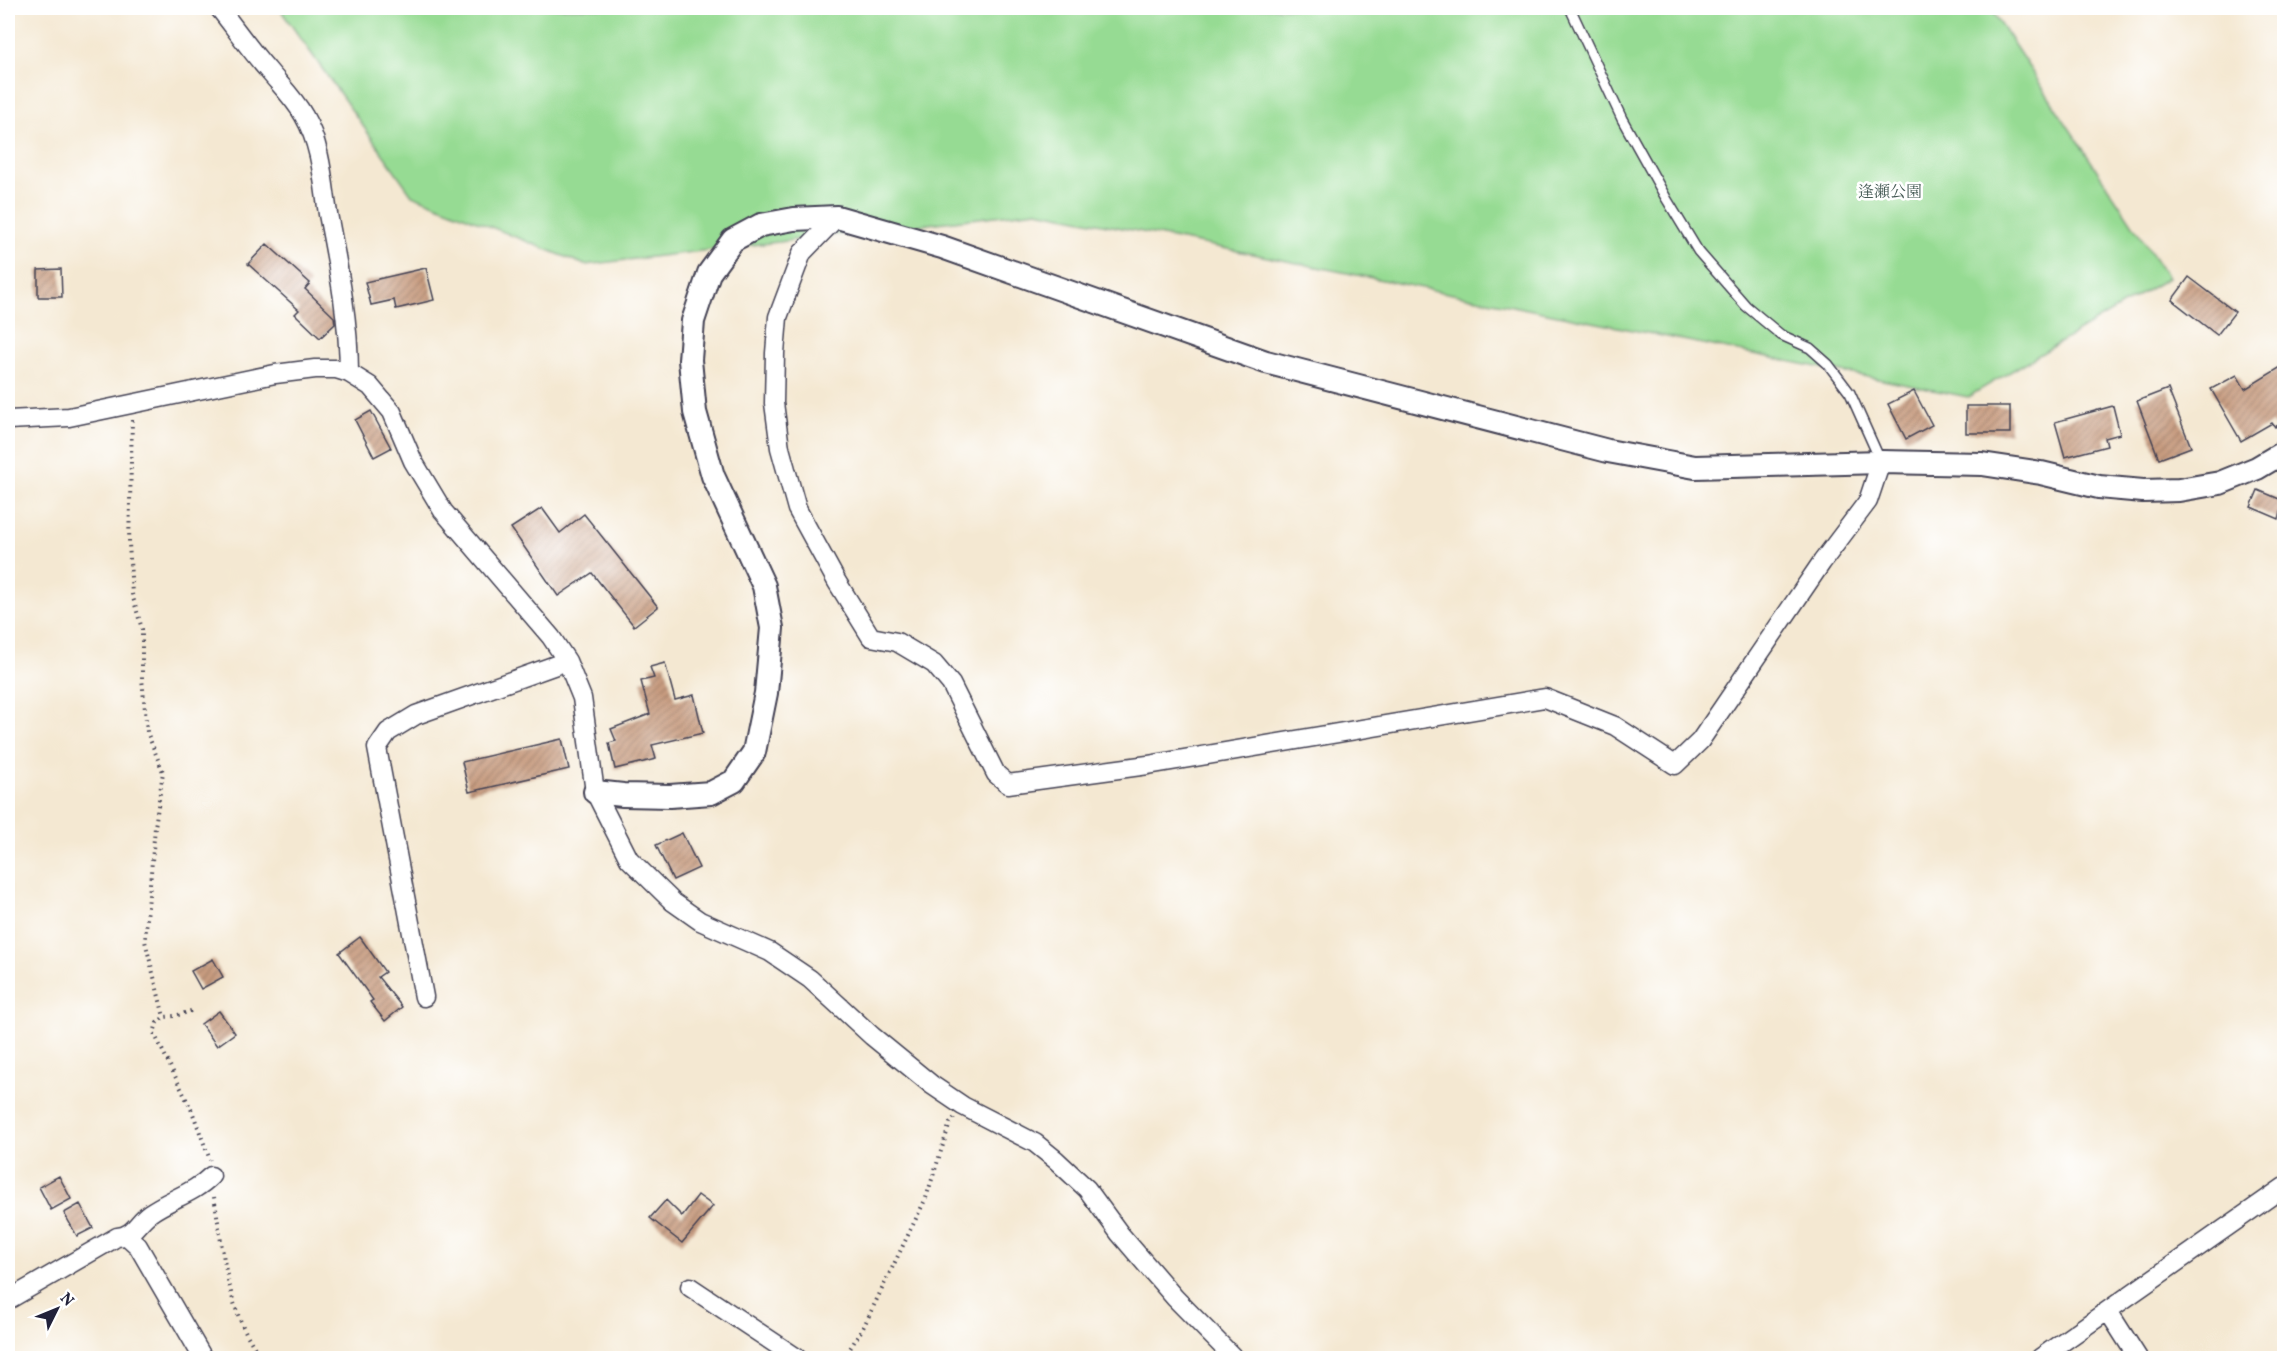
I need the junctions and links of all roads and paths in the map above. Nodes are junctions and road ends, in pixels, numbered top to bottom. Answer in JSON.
{"nodes":[{"id":1,"x":219,"y":8,"type":"edge"},
{"id":2,"x":1570,"y":8,"type":"edge"},
{"id":3,"x":837,"y":217,"type":"junction"},
{"id":4,"x":349,"y":373,"type":"junction"},
{"id":5,"x":132,"y":403,"type":"junction"},
{"id":6,"x":8,"y":420,"type":"edge"},
{"id":7,"x":2284,"y":452,"type":"edge"},
{"id":8,"x":1881,"y":462,"type":"junction"},
{"id":9,"x":567,"y":661,"type":"junction"},
{"id":10,"x":596,"y":792,"type":"junction"},
{"id":11,"x":424,"y":997,"type":"dead end"},
{"id":12,"x":191,"y":1011,"type":"dead end"},
{"id":13,"x":164,"y":1017,"type":"junction"},
{"id":14,"x":963,"y":1106,"type":"junction"},
{"id":15,"x":211,"y":1176,"type":"junction"},
{"id":16,"x":2284,"y":1187,"type":"edge"},
{"id":17,"x":127,"y":1236,"type":"junction"},
{"id":18,"x":690,"y":1287,"type":"dead end"},
{"id":19,"x":8,"y":1300,"type":"edge"},
{"id":20,"x":2108,"y":1311,"type":"junction"},
{"id":21,"x":203,"y":1359,"type":"edge"},
{"id":22,"x":262,"y":1359,"type":"edge"},
{"id":23,"x":797,"y":1359,"type":"edge"},
{"id":24,"x":844,"y":1359,"type":"edge"},
{"id":25,"x":1234,"y":1359,"type":"edge"},
{"id":26,"x":2040,"y":1359,"type":"edge"},
{"id":27,"x":2138,"y":1359,"type":"edge"}],
"edges":[{"from":1,"to":4,"type":"street"},
{"from":2,"to":8,"type":"lane"},
{"from":3,"to":8,"type":"street"},
{"from":3,"to":8,"type":"street"},
{"from":3,"to":10,"type":"street"},
{"from":4,"to":5,"type":"street"},
{"from":4,"to":9,"type":"street"},
{"from":5,"to":6,"type":"street"},
{"from":5,"to":13,"type":"path"},
{"from":7,"to":8,"type":"street"},
{"from":9,"to":10,"type":"street"},
{"from":9,"to":11,"type":"street"},
{"from":10,"to":14,"type":"street"},
{"from":12,"to":13,"type":"path"},
{"from":13,"to":15,"type":"path"},
{"from":14,"to":24,"type":"path"},
{"from":14,"to":25,"type":"street"},
{"from":15,"to":17,"type":"street"},
{"from":15,"to":22,"type":"path"},
{"from":16,"to":20,"type":"street"},
{"from":17,"to":19,"type":"street"},
{"from":17,"to":21,"type":"street"},
{"from":18,"to":23,"type":"street"},
{"from":20,"to":26,"type":"street"},
{"from":20,"to":27,"type":"street"}]}
